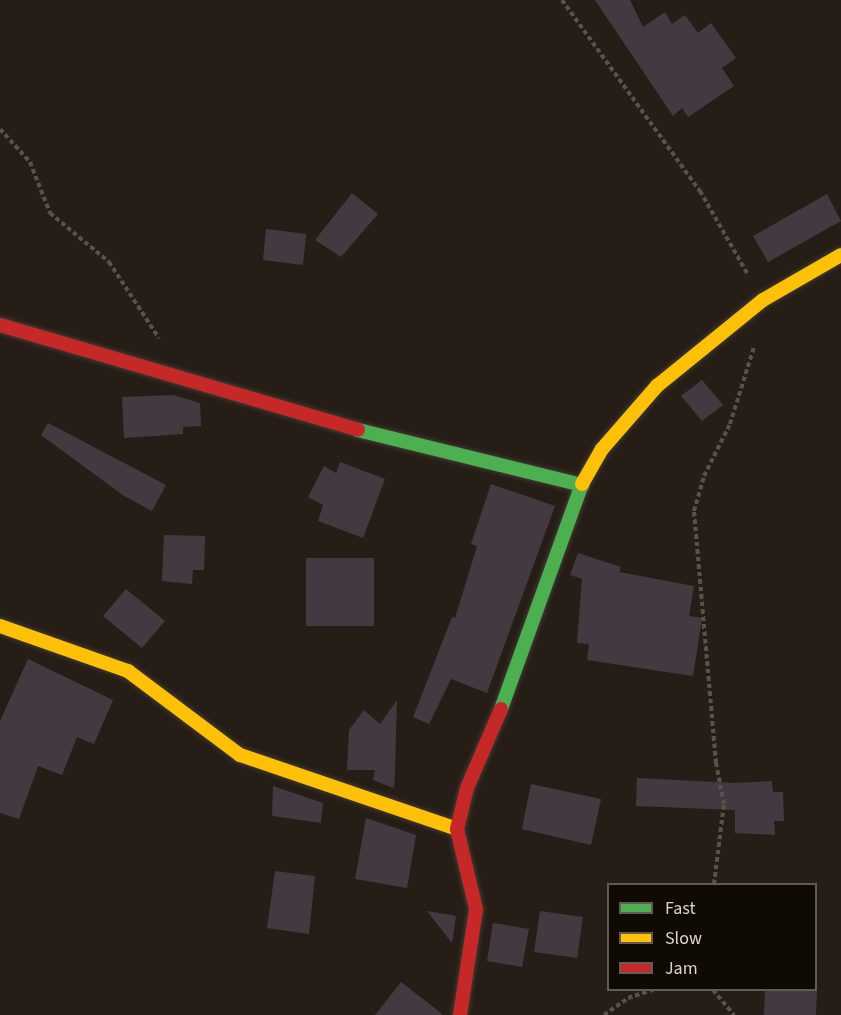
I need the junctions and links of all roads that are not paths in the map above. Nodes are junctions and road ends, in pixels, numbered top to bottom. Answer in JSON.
{"nodes":[{"id":1,"x":841,"y":255,"type":"edge"},
{"id":2,"x":0,"y":325,"type":"edge"},
{"id":3,"x":582,"y":485,"type":"junction"},
{"id":4,"x":0,"y":626,"type":"edge"},
{"id":5,"x":457,"y":830,"type":"junction"},
{"id":6,"x":460,"y":1015,"type":"edge"}],
"edges":[{"from":1,"to":3,"type":"street"},
{"from":2,"to":3,"type":"street"},
{"from":3,"to":5,"type":"street"},
{"from":4,"to":5,"type":"street"},
{"from":5,"to":6,"type":"street"}]}
